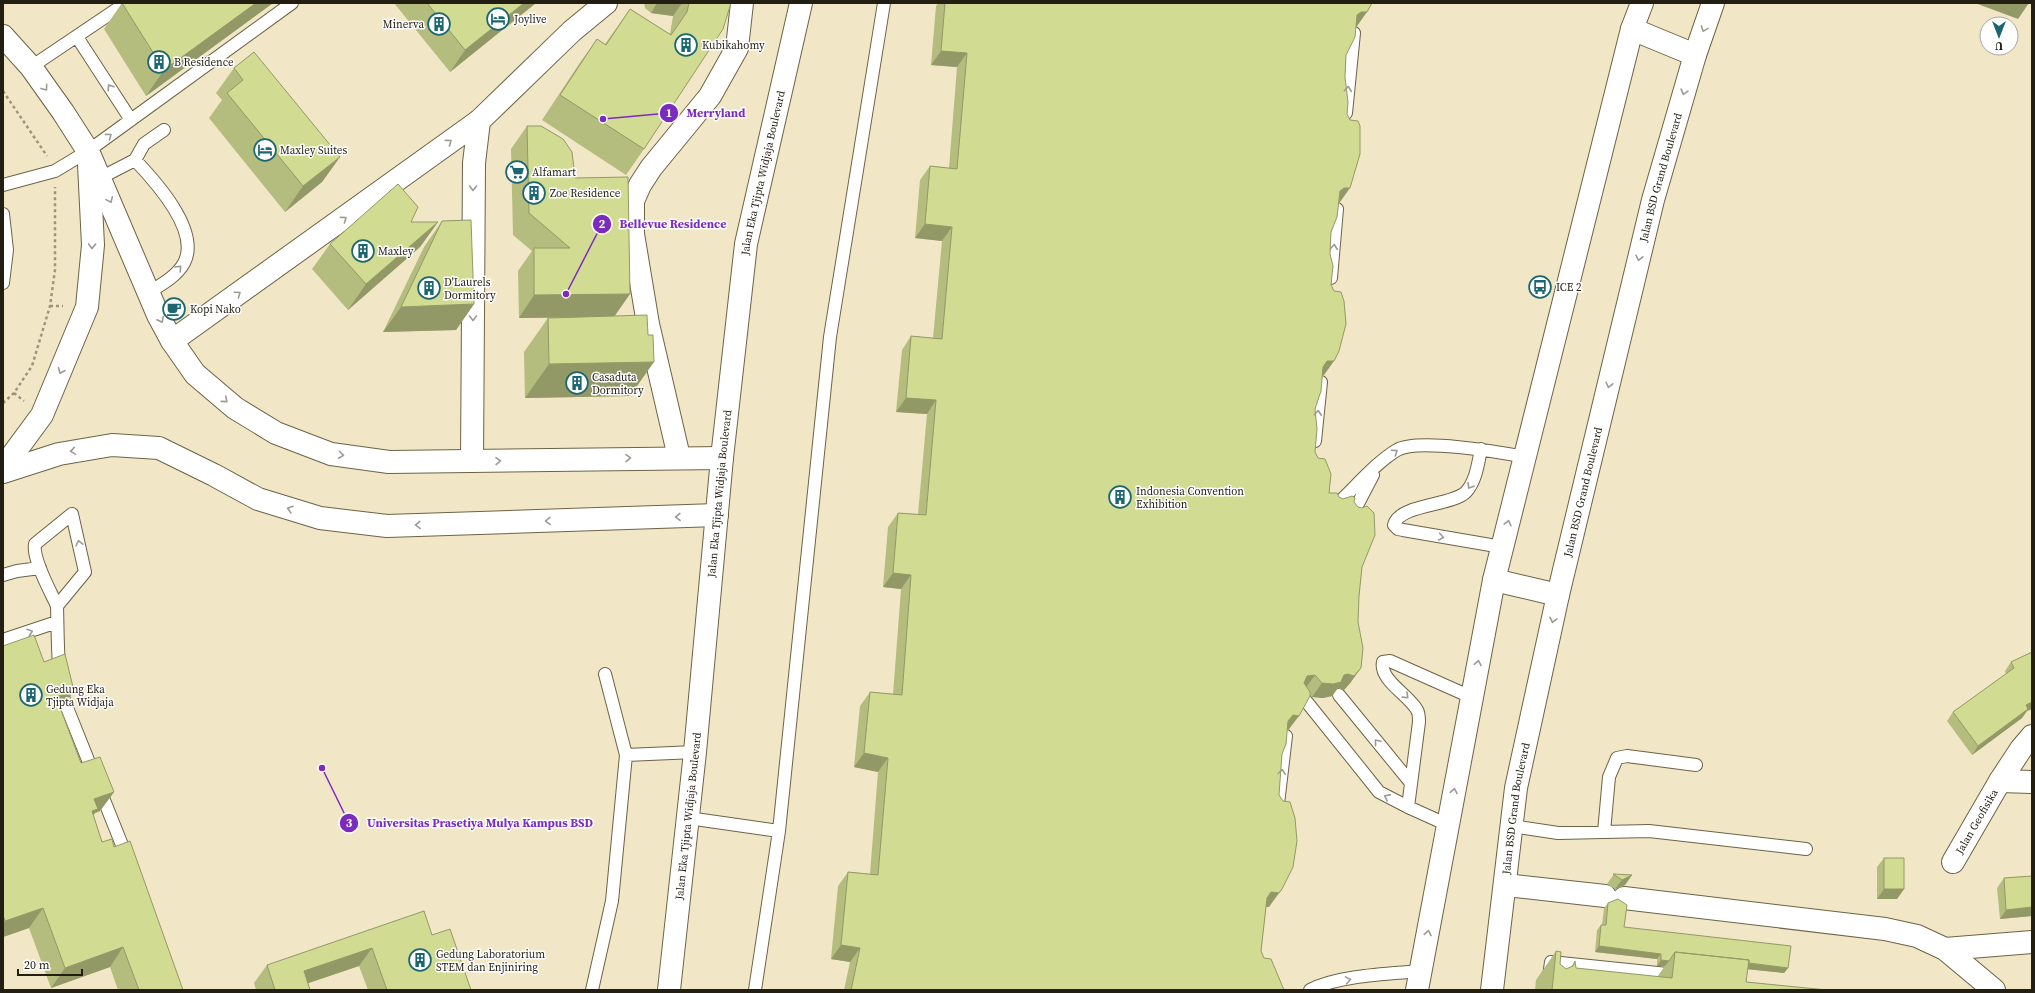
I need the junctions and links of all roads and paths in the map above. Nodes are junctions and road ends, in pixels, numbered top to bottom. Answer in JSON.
{"nodes":[{"id":1,"x":126,"y":3,"type":"edge"},
{"id":2,"x":292,"y":3,"type":"edge"},
{"id":3,"x":606,"y":3,"type":"edge"},
{"id":4,"x":742,"y":3,"type":"edge"},
{"id":5,"x":801,"y":3,"type":"edge"},
{"id":6,"x":884,"y":3,"type":"edge"},
{"id":7,"x":1642,"y":3,"type":"edge"},
{"id":8,"x":1713,"y":3,"type":"edge"},
{"id":9,"x":1632,"y":28,"type":"junction"},
{"id":10,"x":1354,"y":33,"type":"edge"},
{"id":11,"x":3,"y":36,"type":"edge"},
{"id":12,"x":77,"y":37,"type":"junction"},
{"id":13,"x":1695,"y":55,"type":"junction"},
{"id":14,"x":31,"y":67,"type":"junction"},
{"id":15,"x":3,"y":91,"type":"edge"},
{"id":16,"x":131,"y":120,"type":"junction"},
{"id":17,"x":478,"y":121,"type":"junction"},
{"id":18,"x":1345,"y":128,"type":"edge"},
{"id":19,"x":164,"y":130,"type":"dead end"},
{"id":20,"x":88,"y":152,"type":"junction"},
{"id":21,"x":135,"y":160,"type":"junction"},
{"id":22,"x":55,"y":171,"type":"junction"},
{"id":23,"x":100,"y":178,"type":"junction"},
{"id":24,"x":3,"y":185,"type":"edge"},
{"id":25,"x":1337,"y":209,"type":"edge"},
{"id":26,"x":3,"y":215,"type":"edge"},
{"id":27,"x":3,"y":282,"type":"edge"},
{"id":28,"x":149,"y":292,"type":"junction"},
{"id":29,"x":1330,"y":292,"type":"edge"},
{"id":30,"x":172,"y":341,"type":"junction"},
{"id":31,"x":1321,"y":382,"type":"edge"},
{"id":32,"x":3,"y":403,"type":"edge"},
{"id":33,"x":1481,"y":449,"type":"junction"},
{"id":34,"x":1314,"y":451,"type":"edge"},
{"id":35,"x":679,"y":457,"type":"junction"},
{"id":36,"x":1524,"y":457,"type":"junction"},
{"id":37,"x":722,"y":458,"type":"junction"},
{"id":38,"x":472,"y":462,"type":"junction"},
{"id":39,"x":1378,"y":465,"type":"junction"},
{"id":40,"x":3,"y":468,"type":"edge"},
{"id":41,"x":3,"y":472,"type":"edge"},
{"id":42,"x":1335,"y":506,"type":"edge"},
{"id":43,"x":717,"y":515,"type":"junction"},
{"id":44,"x":1352,"y":515,"type":"edge"},
{"id":45,"x":1502,"y":547,"type":"junction"},
{"id":46,"x":40,"y":568,"type":"junction"},
{"id":47,"x":3,"y":575,"type":"edge"},
{"id":48,"x":1494,"y":580,"type":"junction"},
{"id":49,"x":1558,"y":595,"type":"junction"},
{"id":50,"x":57,"y":606,"type":"junction"},
{"id":51,"x":58,"y":622,"type":"junction"},
{"id":52,"x":3,"y":640,"type":"edge"},
{"id":53,"x":605,"y":674,"type":"dead end"},
{"id":54,"x":1339,"y":695,"type":"edge"},
{"id":55,"x":1302,"y":696,"type":"edge"},
{"id":56,"x":1471,"y":697,"type":"junction"},
{"id":57,"x":1286,"y":736,"type":"edge"},
{"id":58,"x":2032,"y":736,"type":"edge"},
{"id":59,"x":695,"y":752,"type":"junction"},
{"id":60,"x":626,"y":755,"type":"junction"},
{"id":61,"x":1696,"y":765,"type":"dead end"},
{"id":62,"x":2000,"y":781,"type":"junction"},
{"id":63,"x":1411,"y":782,"type":"junction"},
{"id":64,"x":2032,"y":782,"type":"edge"},
{"id":65,"x":1408,"y":807,"type":"junction"},
{"id":66,"x":1277,"y":809,"type":"edge"},
{"id":67,"x":688,"y":818,"type":"junction"},
{"id":68,"x":1448,"y":824,"type":"junction"},
{"id":69,"x":1512,"y":826,"type":"junction"},
{"id":70,"x":779,"y":831,"type":"junction"},
{"id":71,"x":1604,"y":832,"type":"junction"},
{"id":72,"x":1806,"y":849,"type":"dead end"},
{"id":73,"x":1953,"y":862,"type":"dead end"},
{"id":74,"x":134,"y":874,"type":"edge"},
{"id":75,"x":1506,"y":885,"type":"junction"},
{"id":76,"x":2032,"y":942,"type":"edge"},
{"id":77,"x":1945,"y":948,"type":"junction"},
{"id":78,"x":1564,"y":963,"type":"junction"},
{"id":79,"x":1687,"y":976,"type":"edge"},
{"id":80,"x":1563,"y":977,"type":"edge"},
{"id":81,"x":1419,"y":981,"type":"edge"},
{"id":82,"x":1320,"y":987,"type":"edge"},
{"id":83,"x":592,"y":990,"type":"edge"},
{"id":84,"x":669,"y":990,"type":"edge"},
{"id":85,"x":755,"y":990,"type":"edge"},
{"id":86,"x":1310,"y":990,"type":"edge"},
{"id":87,"x":1492,"y":990,"type":"edge"},
{"id":88,"x":1547,"y":990,"type":"edge"},
{"id":89,"x":1994,"y":990,"type":"edge"}],
"edges":[{"from":1,"to":12,"type":"lane"},
{"from":2,"to":16,"type":"lane"},
{"from":3,"to":17,"type":"street"},
{"from":4,"to":35,"type":"street"},
{"from":5,"to":37,"type":"street","name":"Jalan Eka Tjipta Widjaja Boulevard"},
{"from":6,"to":70,"type":"lane"},
{"from":7,"to":9,"type":"street"},
{"from":8,"to":13,"type":"street","name":"Jalan BSD Grand Boulevard","one_way":true},
{"from":9,"to":13,"type":"street"},
{"from":9,"to":36,"type":"street"},
{"from":18,"to":10,"type":"lane","one_way":true},
{"from":11,"to":14,"type":"street"},
{"from":12,"to":14,"type":"lane"},
{"from":16,"to":12,"type":"lane","one_way":true},
{"from":13,"to":49,"type":"street","name":"Jalan BSD Grand Boulevard","one_way":true},
{"from":14,"to":20,"type":"street","one_way":true},
{"from":15,"to":22,"type":"path"},
{"from":20,"to":16,"type":"lane","one_way":true},
{"from":30,"to":17,"type":"street","one_way":true},
{"from":17,"to":38,"type":"street","one_way":true},
{"from":19,"to":21,"type":"lane"},
{"from":20,"to":22,"type":"lane"},
{"from":20,"to":23,"type":"street"},
{"from":20,"to":40,"type":"street","one_way":true},
{"from":21,"to":23,"type":"lane"},
{"from":28,"to":21,"type":"lane","one_way":true},
{"from":22,"to":24,"type":"lane"},
{"from":22,"to":32,"type":"path"},
{"from":23,"to":28,"type":"street","one_way":true},
{"from":29,"to":25,"type":"lane","one_way":true},
{"from":26,"to":27,"type":"lane"},
{"from":28,"to":30,"type":"street","one_way":true},
{"from":30,"to":38,"type":"street","one_way":true},
{"from":34,"to":31,"type":"lane","one_way":true},
{"from":33,"to":36,"type":"lane"},
{"from":39,"to":33,"type":"lane","one_way":true},
{"from":33,"to":45,"type":"lane","one_way":true},
{"from":35,"to":37,"type":"street"},
{"from":38,"to":35,"type":"street","one_way":true},
{"from":45,"to":36,"type":"street","one_way":true},
{"from":37,"to":43,"type":"street","name":"Jalan Eka Tjipta Widjaja Boulevard"},
{"from":39,"to":42,"type":"lane"},
{"from":39,"to":44,"type":"lane"},
{"from":43,"to":41,"type":"street","one_way":true},
{"from":43,"to":59,"type":"street","name":"Jalan Eka Tjipta Widjaja Boulevard"},
{"from":45,"to":48,"type":"street"},
{"from":46,"to":47,"type":"lane"},
{"from":46,"to":50,"type":"lane"},
{"from":50,"to":46,"type":"lane","one_way":true},
{"from":48,"to":49,"type":"street"},
{"from":56,"to":48,"type":"street","one_way":true},
{"from":49,"to":69,"type":"street","name":"Jalan BSD Grand Boulevard","one_way":true},
{"from":50,"to":51,"type":"lane"},
{"from":52,"to":51,"type":"lane","one_way":true},
{"from":51,"to":74,"type":"lane"},
{"from":53,"to":60,"type":"lane"},
{"from":63,"to":54,"type":"lane","one_way":true},
{"from":65,"to":55,"type":"lane","one_way":true},
{"from":56,"to":63,"type":"lane","one_way":true},
{"from":68,"to":56,"type":"street","one_way":true},
{"from":66,"to":57,"type":"lane","one_way":true},
{"from":58,"to":62,"type":"street","name":"Jalan Geofisika"},
{"from":59,"to":60,"type":"lane"},
{"from":59,"to":67,"type":"street","name":"Jalan Eka Tjipta Widjaja Boulevard"},
{"from":60,"to":83,"type":"lane"},
{"from":61,"to":71,"type":"lane"},
{"from":62,"to":64,"type":"street","name":"Jalan Geofisika"},
{"from":62,"to":73,"type":"street","name":"Jalan Geofisika"},
{"from":63,"to":65,"type":"lane"},
{"from":65,"to":68,"type":"lane"},
{"from":67,"to":70,"type":"lane"},
{"from":67,"to":84,"type":"street","name":"Jalan Eka Tjipta Widjaja Boulevard"},
{"from":81,"to":68,"type":"street","one_way":true},
{"from":69,"to":71,"type":"lane"},
{"from":69,"to":75,"type":"street","name":"Jalan BSD Grand Boulevard"},
{"from":70,"to":85,"type":"lane"},
{"from":71,"to":72,"type":"lane"},
{"from":75,"to":77,"type":"street"},
{"from":75,"to":87,"type":"street","name":"Jalan BSD Grand Boulevard"},
{"from":76,"to":77,"type":"street"},
{"from":77,"to":89,"type":"street"},
{"from":78,"to":79,"type":"lane"},
{"from":78,"to":80,"type":"lane"},
{"from":78,"to":88,"type":"lane"},
{"from":82,"to":81,"type":"lane","one_way":true},
{"from":82,"to":86,"type":"lane"}]}
